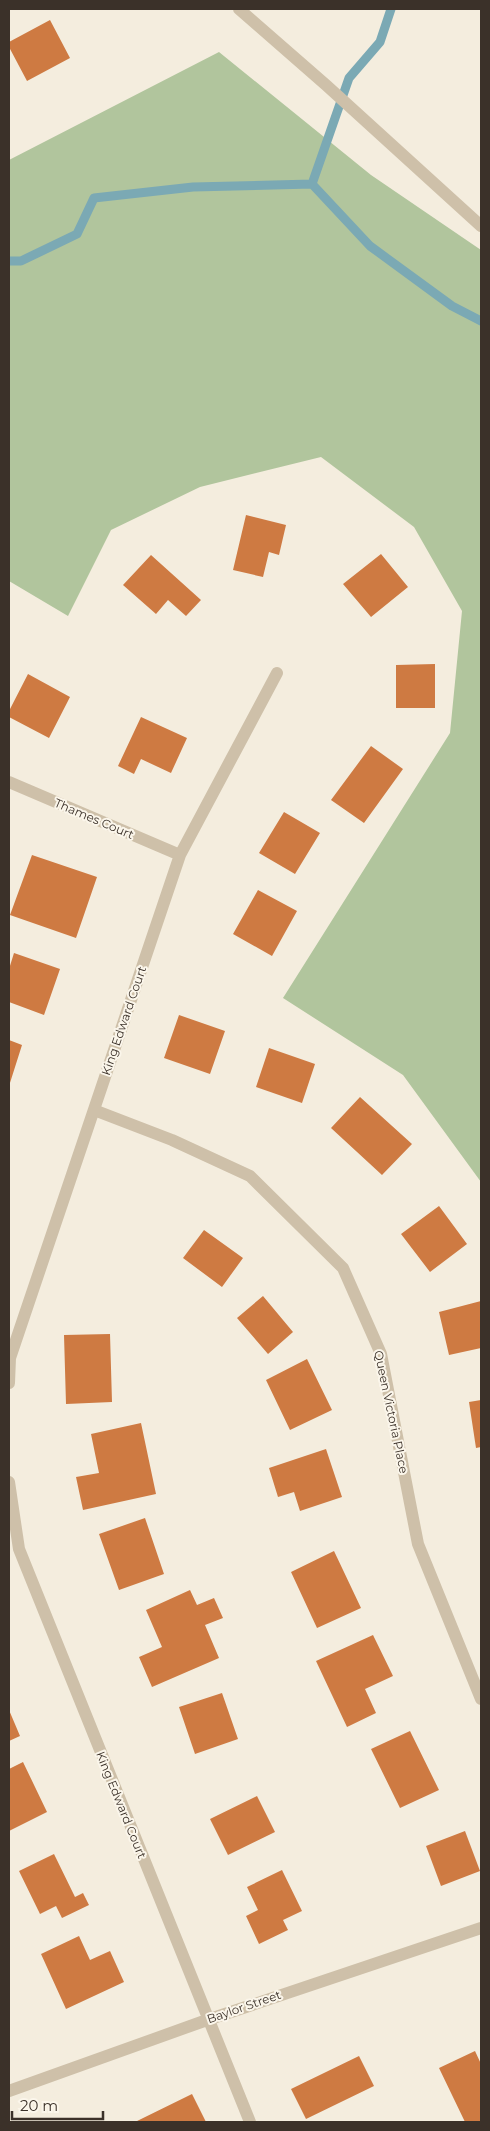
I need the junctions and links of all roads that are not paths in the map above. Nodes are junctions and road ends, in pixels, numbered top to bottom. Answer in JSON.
{"nodes":[{"id":1,"x":239,"y":9,"type":"edge"},
{"id":2,"x":481,"y":226,"type":"edge"},
{"id":3,"x":277,"y":673,"type":"dead end"},
{"id":4,"x":9,"y":782,"type":"edge"},
{"id":5,"x":180,"y":855,"type":"junction"},
{"id":6,"x":94,"y":1110,"type":"junction"},
{"id":7,"x":9,"y":1383,"type":"edge"},
{"id":8,"x":9,"y":1482,"type":"edge"},
{"id":9,"x":481,"y":1698,"type":"edge"},
{"id":10,"x":481,"y":1928,"type":"edge"},
{"id":11,"x":207,"y":2020,"type":"junction"},
{"id":12,"x":9,"y":2091,"type":"edge"},
{"id":13,"x":250,"y":2122,"type":"edge"}],
"edges":[{"from":1,"to":2,"type":"street"},
{"from":3,"to":5,"type":"street","name":"King Edward Court"},
{"from":4,"to":5,"type":"street","name":"Thames Court"},
{"from":5,"to":6,"type":"street","name":"King Edward Court"},
{"from":6,"to":7,"type":"street","name":"King Edward Court"},
{"from":6,"to":9,"type":"street","name":"Queen Victoria Place"},
{"from":8,"to":11,"type":"street","name":"King Edward Court"},
{"from":10,"to":11,"type":"street","name":"Baylor Street"},
{"from":11,"to":12,"type":"street","name":"Baylor Street"},
{"from":11,"to":13,"type":"street","name":"King Edward Court"}]}
